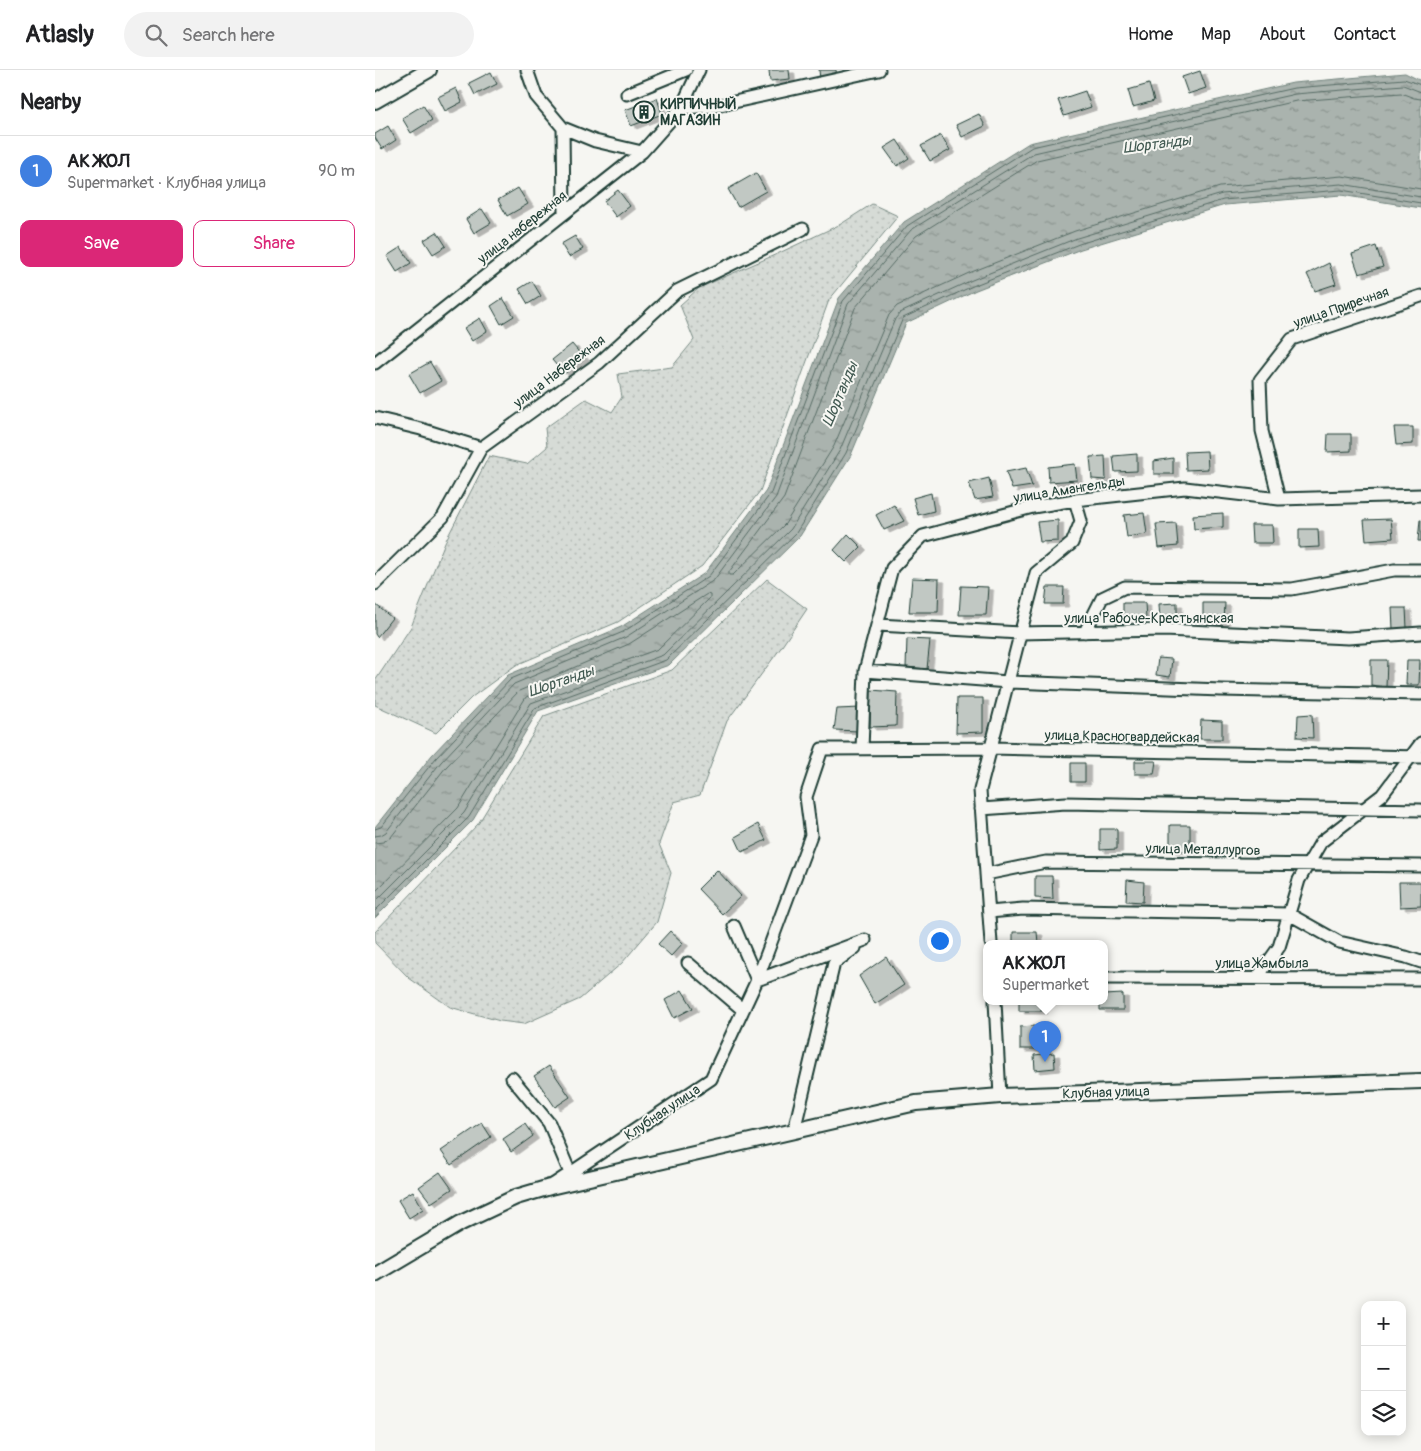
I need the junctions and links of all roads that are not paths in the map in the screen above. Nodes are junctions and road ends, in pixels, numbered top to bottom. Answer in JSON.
{"nodes":[{"id":1,"x":429,"y":70,"type":"edge"},
{"id":2,"x":527,"y":70,"type":"edge"},
{"id":3,"x":686,"y":70,"type":"edge"},
{"id":4,"x":699,"y":70,"type":"edge"},
{"id":5,"x":879,"y":70,"type":"edge"},
{"id":6,"x":627,"y":94,"type":"dead end"},
{"id":7,"x":375,"y":101,"type":"edge"},
{"id":8,"x":681,"y":108,"type":"junction"},
{"id":9,"x":563,"y":128,"type":"junction"},
{"id":10,"x":642,"y":152,"type":"junction"},
{"id":11,"x":564,"y":213,"type":"junction"},
{"id":12,"x":803,"y":229,"type":"dead end"},
{"id":13,"x":1421,"y":296,"type":"edge"},
{"id":14,"x":375,"y":363,"type":"edge"},
{"id":15,"x":375,"y":418,"type":"edge"},
{"id":16,"x":481,"y":448,"type":"junction"},
{"id":17,"x":1421,"y":495,"type":"edge"},
{"id":18,"x":1279,"y":499,"type":"junction"},
{"id":19,"x":1075,"y":500,"type":"junction"},
{"id":20,"x":1421,"y":570,"type":"edge"},
{"id":21,"x":375,"y":584,"type":"edge"},
{"id":22,"x":878,"y":625,"type":"junction"},
{"id":23,"x":1085,"y":632,"type":"junction"},
{"id":24,"x":1421,"y":633,"type":"edge"},
{"id":25,"x":1020,"y":634,"type":"junction"},
{"id":26,"x":865,"y":671,"type":"junction"},
{"id":27,"x":1008,"y":682,"type":"junction"},
{"id":28,"x":1421,"y":694,"type":"edge"},
{"id":29,"x":1421,"y":743,"type":"edge"},
{"id":30,"x":991,"y":748,"type":"junction"},
{"id":31,"x":822,"y":749,"type":"joint"},
{"id":32,"x":861,"y":749,"type":"junction"},
{"id":33,"x":1416,"y":757,"type":"edge"},
{"id":34,"x":981,"y":808,"type":"junction"},
{"id":35,"x":1363,"y":809,"type":"junction"},
{"id":36,"x":1421,"y":810,"type":"edge"},
{"id":37,"x":1307,"y":865,"type":"junction"},
{"id":38,"x":1421,"y":866,"type":"edge"},
{"id":39,"x":987,"y":874,"type":"junction"},
{"id":40,"x":989,"y":912,"type":"junction"},
{"id":41,"x":1289,"y":914,"type":"junction"},
{"id":42,"x":734,"y":926,"type":"dead end"},
{"id":43,"x":991,"y":940,"type":"edge"},
{"id":44,"x":1421,"y":962,"type":"edge"},
{"id":45,"x":688,"y":963,"type":"dead end"},
{"id":46,"x":1108,"y":978,"type":"edge"},
{"id":47,"x":1257,"y":978,"type":"junction"},
{"id":48,"x":1421,"y":979,"type":"edge"},
{"id":49,"x":757,"y":980,"type":"junction"},
{"id":50,"x":995,"y":1005,"type":"edge"},
{"id":51,"x":743,"y":1010,"type":"junction"},
{"id":52,"x":512,"y":1078,"type":"dead end"},
{"id":53,"x":1421,"y":1082,"type":"edge"},
{"id":54,"x":1000,"y":1096,"type":"junction"},
{"id":55,"x":794,"y":1131,"type":"junction"},
{"id":56,"x":570,"y":1173,"type":"junction"},
{"id":57,"x":551,"y":1187,"type":"junction"},
{"id":58,"x":375,"y":1274,"type":"edge"}],
"edges":[{"from":1,"to":7,"type":"street"},
{"from":2,"to":9,"type":"street"},
{"from":3,"to":6,"type":"street"},
{"from":4,"to":8,"type":"street","name":"улица набережная"},
{"from":5,"to":8,"type":"street"},
{"from":8,"to":10,"type":"street","name":"улица набережная"},
{"from":9,"to":10,"type":"street"},
{"from":9,"to":11,"type":"street"},
{"from":10,"to":11,"type":"street","name":"улица набережная"},
{"from":11,"to":14,"type":"street","name":"улица набережная"},
{"from":12,"to":16,"type":"street","name":"улица Набережная"},
{"from":13,"to":18,"type":"street","name":"улица Приречная"},
{"from":15,"to":16,"type":"street"},
{"from":16,"to":21,"type":"street","name":"улица Набережная"},
{"from":17,"to":18,"type":"street","name":"улица Амангельды"},
{"from":18,"to":19,"type":"street","name":"улица Амангельды"},
{"from":19,"to":22,"type":"street","name":"улица Амангельды"},
{"from":19,"to":25,"type":"street"},
{"from":20,"to":23,"type":"street"},
{"from":22,"to":25,"type":"street","name":"улица Рабоче-Крестьянская"},
{"from":22,"to":26,"type":"street","name":"улица Амангельды"},
{"from":23,"to":24,"type":"street","name":"улица Рабоче-Крестьянская"},
{"from":23,"to":25,"type":"street","name":"улица Рабоче-Крестьянская"},
{"from":25,"to":27,"type":"street"},
{"from":26,"to":27,"type":"street"},
{"from":26,"to":32,"type":"street","name":"улица Амангельды"},
{"from":27,"to":28,"type":"street"},
{"from":27,"to":30,"type":"street"},
{"from":29,"to":33,"type":"street"},
{"from":30,"to":32,"type":"street","name":"улица Красногвардейская"},
{"from":30,"to":33,"type":"street","name":"улица Красногвардейская"},
{"from":30,"to":34,"type":"street"},
{"from":31,"to":32,"type":"street","name":"улица Красногвардейская"},
{"from":31,"to":49,"type":"street","name":"Клубная улица"},
{"from":33,"to":35,"type":"street"},
{"from":34,"to":35,"type":"street"},
{"from":34,"to":39,"type":"street"},
{"from":35,"to":36,"type":"street"},
{"from":35,"to":37,"type":"street"},
{"from":37,"to":38,"type":"street","name":"улица Металлургов"},
{"from":37,"to":39,"type":"street","name":"улица Металлургов"},
{"from":37,"to":41,"type":"street"},
{"from":39,"to":40,"type":"street"},
{"from":40,"to":41,"type":"street"},
{"from":40,"to":43,"type":"street"},
{"from":41,"to":44,"type":"street"},
{"from":41,"to":47,"type":"street"},
{"from":42,"to":49,"type":"street"},
{"from":45,"to":51,"type":"street"},
{"from":46,"to":47,"type":"street","name":"улица Жамбыла"},
{"from":47,"to":48,"type":"street","name":"улица Жамбыла"},
{"from":49,"to":51,"type":"street","name":"Клубная улица"},
{"from":49,"to":55,"type":"street"},
{"from":50,"to":54,"type":"street"},
{"from":51,"to":56,"type":"street","name":"Клубная улица"},
{"from":52,"to":56,"type":"street"},
{"from":53,"to":54,"type":"street","name":"Клубная улица"},
{"from":54,"to":55,"type":"street","name":"Клубная улица"},
{"from":55,"to":57,"type":"street","name":"Клубная улица"},
{"from":56,"to":57,"type":"street","name":"Клубная улица"},
{"from":57,"to":58,"type":"street","name":"Клубная улица"}]}
